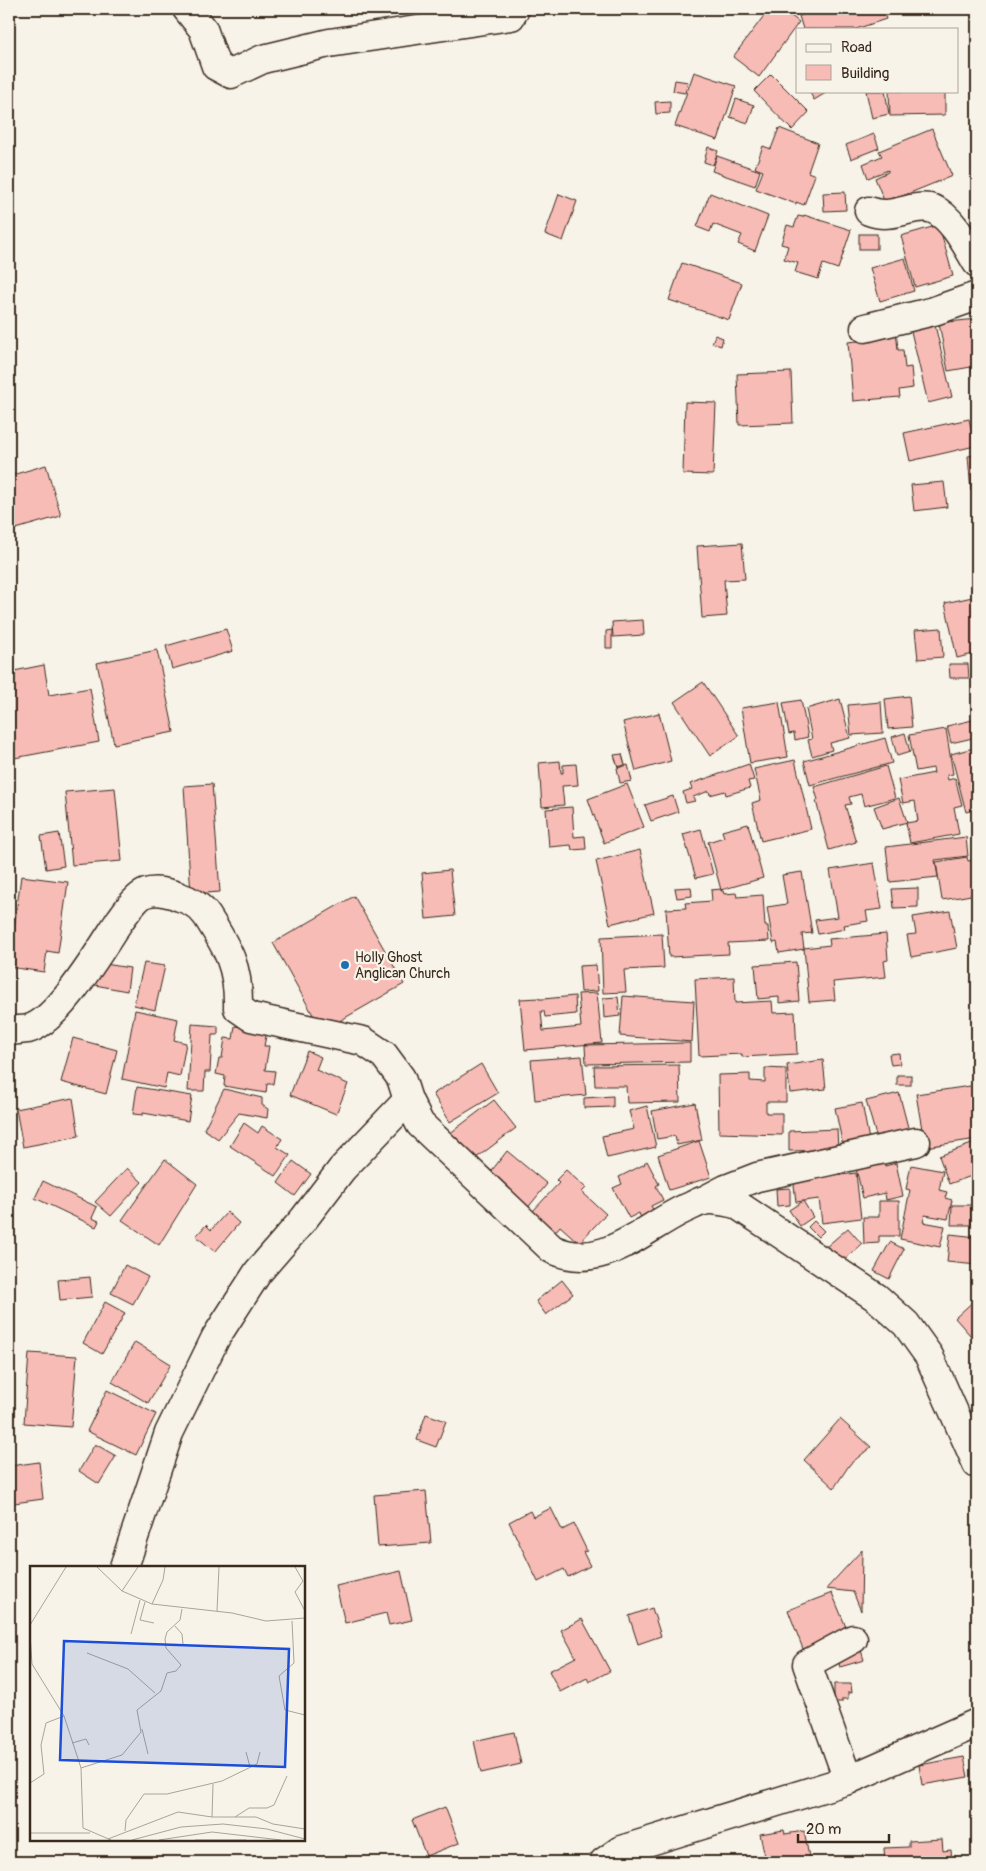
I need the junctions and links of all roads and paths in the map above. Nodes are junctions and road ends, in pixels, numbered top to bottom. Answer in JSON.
{"nodes":[{"id":1,"x":187,"y":9,"type":"edge"},
{"id":2,"x":515,"y":9,"type":"edge"},
{"id":3,"x":869,"y":210,"type":"dead end"},
{"id":4,"x":977,"y":263,"type":"edge"},
{"id":5,"x":977,"y":296,"type":"edge"},
{"id":6,"x":865,"y":328,"type":"dead end"},
{"id":7,"x":9,"y":1031,"type":"edge"},
{"id":8,"x":408,"y":1100,"type":"junction"},
{"id":9,"x":916,"y":1142,"type":"dead end"},
{"id":10,"x":703,"y":1200,"type":"junction"},
{"id":11,"x":977,"y":1464,"type":"edge"},
{"id":12,"x":124,"y":1566,"type":"edge"},
{"id":13,"x":853,"y":1639,"type":"dead end"},
{"id":14,"x":977,"y":1723,"type":"edge"},
{"id":15,"x":848,"y":1780,"type":"junction"},
{"id":16,"x":617,"y":1858,"type":"edge"}],
"edges":[{"from":1,"to":2,"type":"street"},
{"from":3,"to":4,"type":"street"},
{"from":5,"to":6,"type":"street"},
{"from":7,"to":8,"type":"street"},
{"from":8,"to":10,"type":"street"},
{"from":8,"to":12,"type":"street"},
{"from":9,"to":10,"type":"street"},
{"from":10,"to":11,"type":"street"},
{"from":13,"to":15,"type":"street"},
{"from":14,"to":15,"type":"street"},
{"from":15,"to":16,"type":"street"}]}
